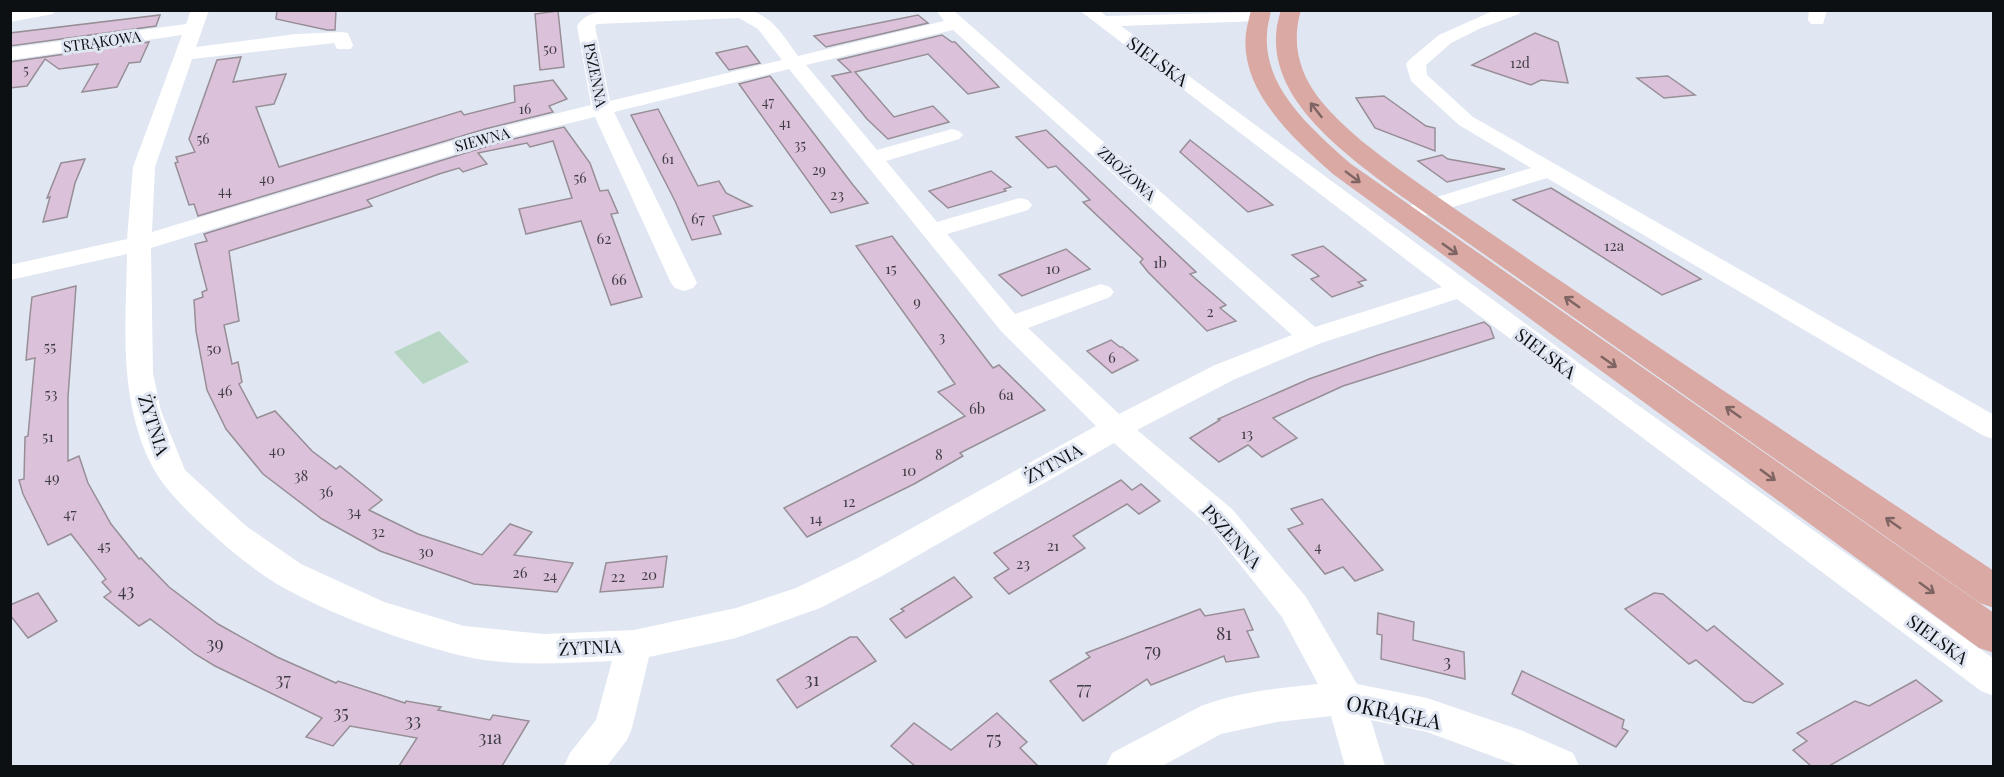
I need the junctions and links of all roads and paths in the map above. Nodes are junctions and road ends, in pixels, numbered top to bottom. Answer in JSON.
{"nodes":[{"id":1,"x":47,"y":10,"type":"edge"},
{"id":2,"x":1185,"y":10,"type":"edge"},
{"id":3,"x":1234,"y":10,"type":"edge"},
{"id":4,"x":1513,"y":10,"type":"edge"},
{"id":5,"x":1260,"y":13,"type":"edge"},
{"id":6,"x":1289,"y":15,"type":"edge"},
{"id":7,"x":1094,"y":16,"type":"edge"},
{"id":8,"x":10,"y":17,"type":"edge"},
{"id":9,"x":950,"y":17,"type":"edge"},
{"id":10,"x":193,"y":31,"type":"edge"},
{"id":11,"x":344,"y":45,"type":"dead end"},
{"id":12,"x":10,"y":54,"type":"edge"},
{"id":13,"x":793,"y":62,"type":"junction"},
{"id":14,"x":601,"y":107,"type":"junction"},
{"id":15,"x":952,"y":135,"type":"dead end"},
{"id":16,"x":872,"y":158,"type":"junction"},
{"id":17,"x":1549,"y":170,"type":"junction"},
{"id":18,"x":1020,"y":205,"type":"dead end"},
{"id":19,"x":1418,"y":210,"type":"junction"},
{"id":20,"x":934,"y":230,"type":"junction"},
{"id":21,"x":139,"y":244,"type":"junction"},
{"id":22,"x":10,"y":273,"type":"edge"},
{"id":23,"x":684,"y":283,"type":"dead end"},
{"id":24,"x":1461,"y":289,"type":"junction"},
{"id":25,"x":1101,"y":292,"type":"dead end"},
{"id":26,"x":1010,"y":325,"type":"junction"},
{"id":27,"x":1311,"y":337,"type":"junction"},
{"id":28,"x":1116,"y":428,"type":"junction"},
{"id":29,"x":1994,"y":429,"type":"edge"},
{"id":30,"x":1994,"y":592,"type":"edge"},
{"id":31,"x":1994,"y":636,"type":"edge"},
{"id":32,"x":634,"y":645,"type":"junction"},
{"id":33,"x":1994,"y":680,"type":"edge"},
{"id":34,"x":1345,"y":698,"type":"junction"},
{"id":35,"x":584,"y":766,"type":"edge"},
{"id":36,"x":1126,"y":766,"type":"edge"},
{"id":37,"x":1365,"y":766,"type":"edge"},
{"id":38,"x":1559,"y":766,"type":"edge"}],
"edges":[{"from":1,"to":8,"type":"street"},
{"from":2,"to":7,"type":"street","name":"SIELSKA"},
{"from":3,"to":5,"type":"street","name":"SIELSKA"},
{"from":4,"to":17,"type":"street"},
{"from":5,"to":6,"type":"street","name":"SIELSKA"},
{"from":5,"to":7,"type":"street","name":"SIELSKA"},
{"from":5,"to":19,"type":"main road","name":"SIELSKA","one_way":true},
{"from":19,"to":6,"type":"main road","name":"SIELSKA","one_way":true},
{"from":7,"to":24,"type":"street","name":"SIELSKA"},
{"from":9,"to":13,"type":"street","name":"SIEWNA"},
{"from":9,"to":27,"type":"street","name":"ZBOŻOWA"},
{"from":10,"to":11,"type":"street","name":"STRĄKOWA"},
{"from":10,"to":12,"type":"street","name":"STRĄKOWA"},
{"from":10,"to":21,"type":"street","name":"ŻYTNIA"},
{"from":13,"to":14,"type":"street","name":"SIEWNA"},
{"from":13,"to":14,"type":"street","name":"PSZENNA"},
{"from":13,"to":16,"type":"street","name":"PSZENNA"},
{"from":14,"to":21,"type":"street","name":"SIEWNA"},
{"from":14,"to":23,"type":"street","name":"PSZENNA"},
{"from":15,"to":16,"type":"street"},
{"from":16,"to":20,"type":"street","name":"PSZENNA"},
{"from":17,"to":19,"type":"street"},
{"from":17,"to":29,"type":"street"},
{"from":18,"to":20,"type":"street"},
{"from":30,"to":19,"type":"main road","name":"SIELSKA","one_way":true},
{"from":19,"to":31,"type":"main road","name":"SIELSKA","one_way":true},
{"from":20,"to":26,"type":"street","name":"PSZENNA"},
{"from":21,"to":22,"type":"street","name":"SIEWNA"},
{"from":21,"to":32,"type":"street","name":"ŻYTNIA"},
{"from":24,"to":27,"type":"street","name":"ŻYTNIA"},
{"from":24,"to":33,"type":"street","name":"SIELSKA"},
{"from":25,"to":26,"type":"street"},
{"from":26,"to":28,"type":"street","name":"PSZENNA"},
{"from":27,"to":28,"type":"street","name":"ŻYTNIA"},
{"from":28,"to":32,"type":"street","name":"ŻYTNIA"},
{"from":28,"to":34,"type":"street","name":"PSZENNA"},
{"from":32,"to":35,"type":"street"},
{"from":34,"to":36,"type":"street","name":"OKRĄGŁA"},
{"from":34,"to":37,"type":"street","name":"PSZENNA"},
{"from":34,"to":38,"type":"street","name":"OKRĄGŁA"}]}
